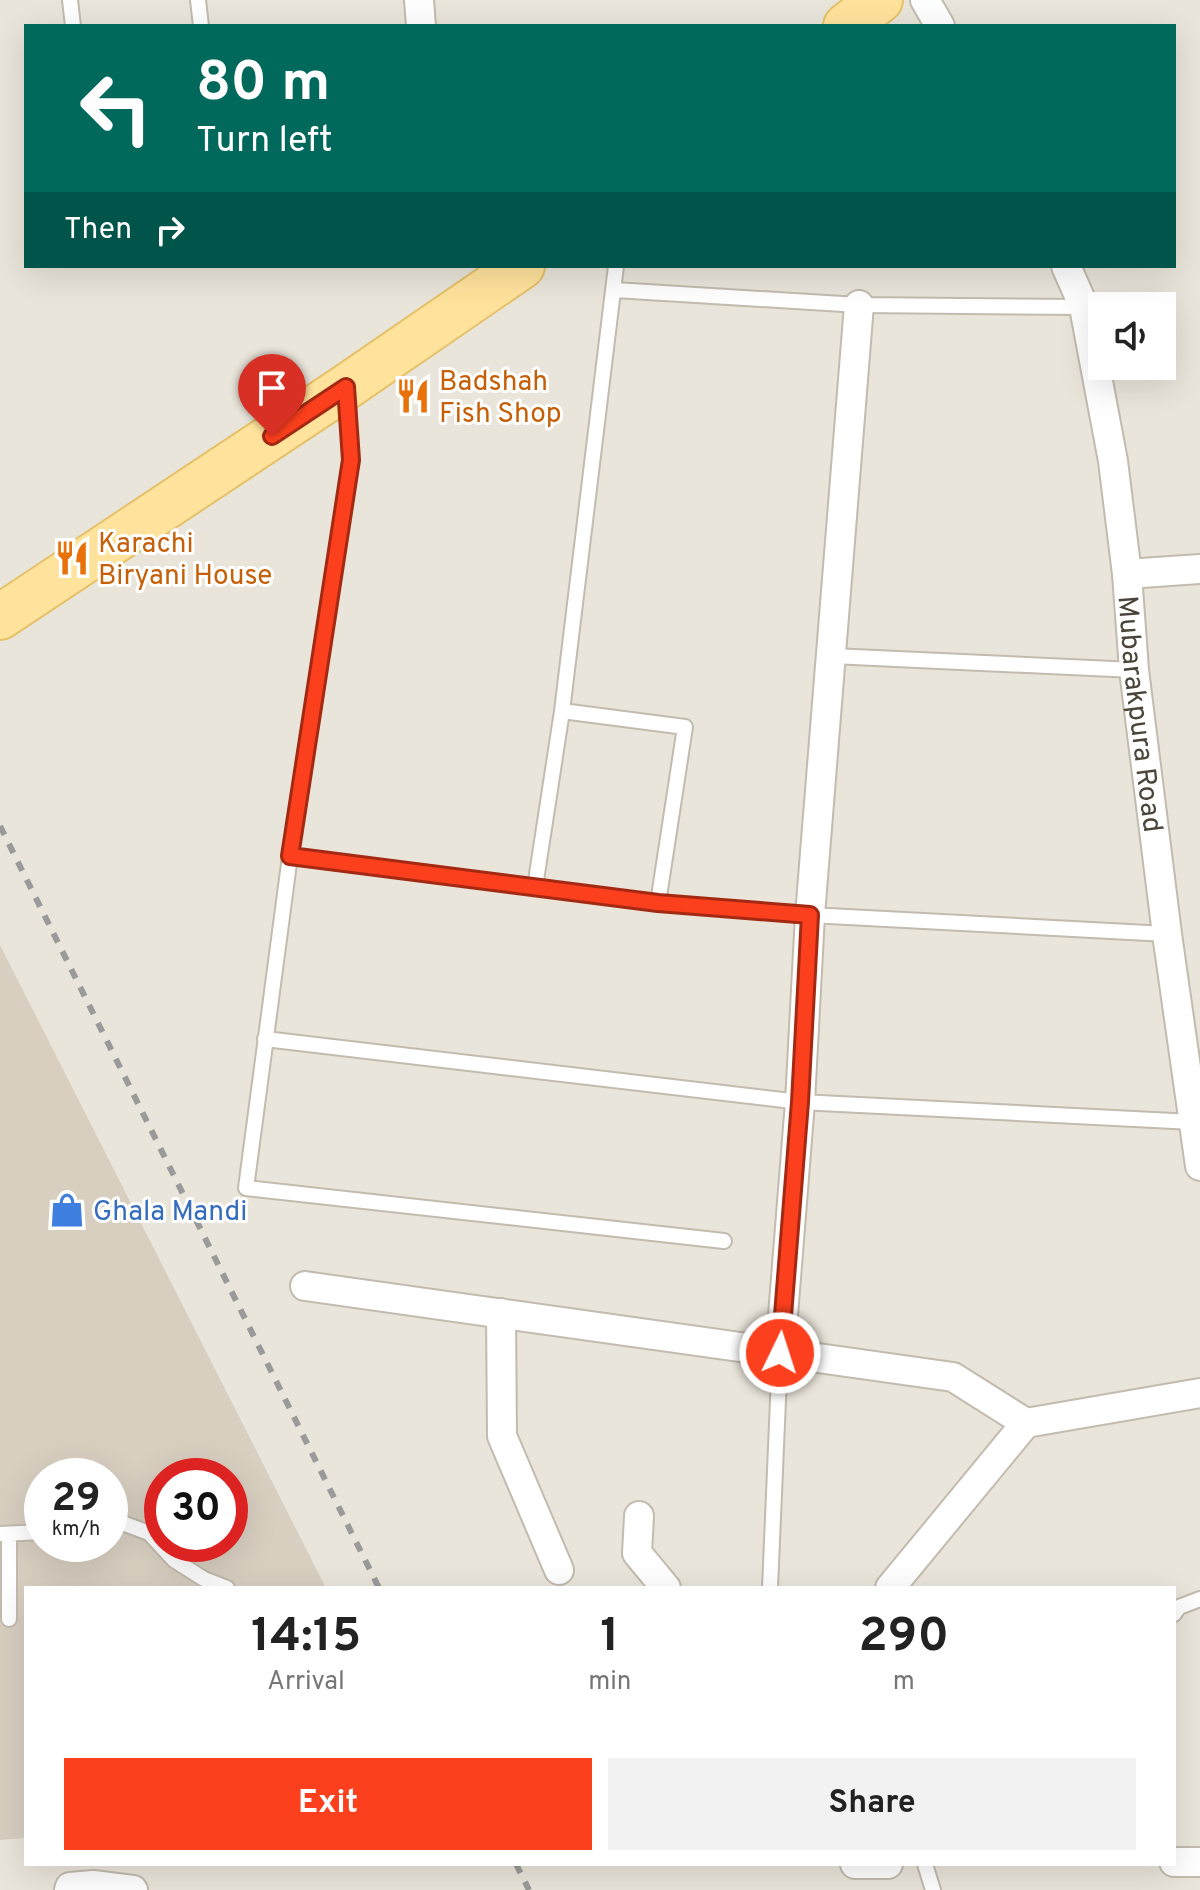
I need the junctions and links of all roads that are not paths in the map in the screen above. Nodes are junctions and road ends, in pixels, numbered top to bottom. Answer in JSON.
{"nodes":[{"id":1,"x":70,"y":0,"type":"edge"},
{"id":2,"x":198,"y":0,"type":"edge"},
{"id":3,"x":419,"y":0,"type":"edge"},
{"id":4,"x":925,"y":0,"type":"edge"},
{"id":5,"x":73,"y":24,"type":"edge"},
{"id":6,"x":201,"y":24,"type":"edge"},
{"id":7,"x":421,"y":24,"type":"edge"},
{"id":8,"x":939,"y":24,"type":"edge"},
{"id":9,"x":616,"y":268,"type":"edge"},
{"id":10,"x":1067,"y":268,"type":"edge"},
{"id":11,"x":501,"y":272,"type":"edge"},
{"id":12,"x":615,"y":290,"type":"junction"},
{"id":13,"x":859,"y":305,"type":"junction"},
{"id":14,"x":1084,"y":307,"type":"junction"},
{"id":15,"x":346,"y":387,"type":"junction"},
{"id":16,"x":1200,"y":569,"type":"edge"},
{"id":17,"x":1127,"y":574,"type":"junction"},
{"id":18,"x":0,"y":617,"type":"edge"},
{"id":19,"x":832,"y":656,"type":"junction"},
{"id":20,"x":1134,"y":670,"type":"junction"},
{"id":21,"x":562,"y":711,"type":"junction"},
{"id":22,"x":290,"y":856,"type":"junction"},
{"id":23,"x":535,"y":887,"type":"junction"},
{"id":24,"x":658,"y":903,"type":"junction"},
{"id":25,"x":810,"y":915,"type":"junction"},
{"id":26,"x":1167,"y":934,"type":"junction"},
{"id":27,"x":265,"y":1039,"type":"junction"},
{"id":28,"x":800,"y":1102,"type":"junction"},
{"id":29,"x":1193,"y":1122,"type":"junction"},
{"id":30,"x":1200,"y":1166,"type":"edge"},
{"id":31,"x":724,"y":1241,"type":"dead end"},
{"id":32,"x":305,"y":1286,"type":"dead end"},
{"id":33,"x":501,"y":1313,"type":"junction"},
{"id":34,"x":780,"y":1353,"type":"junction"},
{"id":35,"x":1200,"y":1393,"type":"edge"},
{"id":36,"x":1026,"y":1423,"type":"junction"},
{"id":37,"x":639,"y":1516,"type":"dead end"},
{"id":38,"x":128,"y":1525,"type":"edge"},
{"id":39,"x":24,"y":1533,"type":"edge"},
{"id":40,"x":4,"y":1534,"type":"edge"},
{"id":41,"x":559,"y":1570,"type":"dead end"},
{"id":42,"x":222,"y":1586,"type":"edge"},
{"id":43,"x":664,"y":1586,"type":"edge"},
{"id":44,"x":770,"y":1586,"type":"edge"},
{"id":45,"x":892,"y":1586,"type":"edge"},
{"id":46,"x":1200,"y":1599,"type":"edge"},
{"id":47,"x":1176,"y":1611,"type":"edge"},
{"id":48,"x":9,"y":1619,"type":"dead end"},
{"id":49,"x":1176,"y":1862,"type":"edge"},
{"id":50,"x":1200,"y":1862,"type":"edge"},
{"id":51,"x":926,"y":1866,"type":"edge"},
{"id":52,"x":69,"y":1890,"type":"edge"},
{"id":53,"x":133,"y":1890,"type":"edge"},
{"id":54,"x":933,"y":1890,"type":"edge"}],
"edges":[{"from":1,"to":5,"type":"lane"},
{"from":2,"to":6,"type":"lane"},
{"from":3,"to":7,"type":"street"},
{"from":4,"to":8,"type":"street"},
{"from":9,"to":12,"type":"lane"},
{"from":10,"to":14,"type":"street","name":"Mubarakpura Road"},
{"from":11,"to":15,"type":"main road"},
{"from":12,"to":13,"type":"lane"},
{"from":12,"to":21,"type":"lane"},
{"from":13,"to":14,"type":"lane"},
{"from":13,"to":19,"type":"street"},
{"from":14,"to":17,"type":"street","name":"Mubarakpura Road"},
{"from":15,"to":18,"type":"main road"},
{"from":15,"to":22,"type":"lane"},
{"from":16,"to":17,"type":"street"},
{"from":17,"to":20,"type":"street","name":"Mubarakpura Road"},
{"from":19,"to":20,"type":"lane"},
{"from":19,"to":25,"type":"street"},
{"from":20,"to":26,"type":"street","name":"Mubarakpura Road"},
{"from":21,"to":23,"type":"lane"},
{"from":21,"to":24,"type":"lane"},
{"from":22,"to":23,"type":"lane"},
{"from":22,"to":27,"type":"lane"},
{"from":23,"to":24,"type":"lane"},
{"from":24,"to":25,"type":"lane"},
{"from":25,"to":26,"type":"lane"},
{"from":25,"to":28,"type":"street"},
{"from":26,"to":29,"type":"street","name":"Mubarakpura Road"},
{"from":27,"to":28,"type":"lane"},
{"from":27,"to":31,"type":"lane"},
{"from":28,"to":29,"type":"lane"},
{"from":28,"to":34,"type":"street"},
{"from":29,"to":30,"type":"street","name":"Mubarakpura Road"},
{"from":32,"to":33,"type":"street"},
{"from":33,"to":34,"type":"street"},
{"from":33,"to":41,"type":"street"},
{"from":34,"to":36,"type":"street"},
{"from":34,"to":44,"type":"lane"},
{"from":35,"to":36,"type":"street"},
{"from":36,"to":45,"type":"street"},
{"from":37,"to":43,"type":"street"},
{"from":38,"to":42,"type":"lane"},
{"from":39,"to":40,"type":"lane"},
{"from":40,"to":48,"type":"lane"},
{"from":46,"to":47,"type":"lane"},
{"from":49,"to":50,"type":"street"},
{"from":51,"to":54,"type":"lane"},
{"from":52,"to":53,"type":"street"}]}
